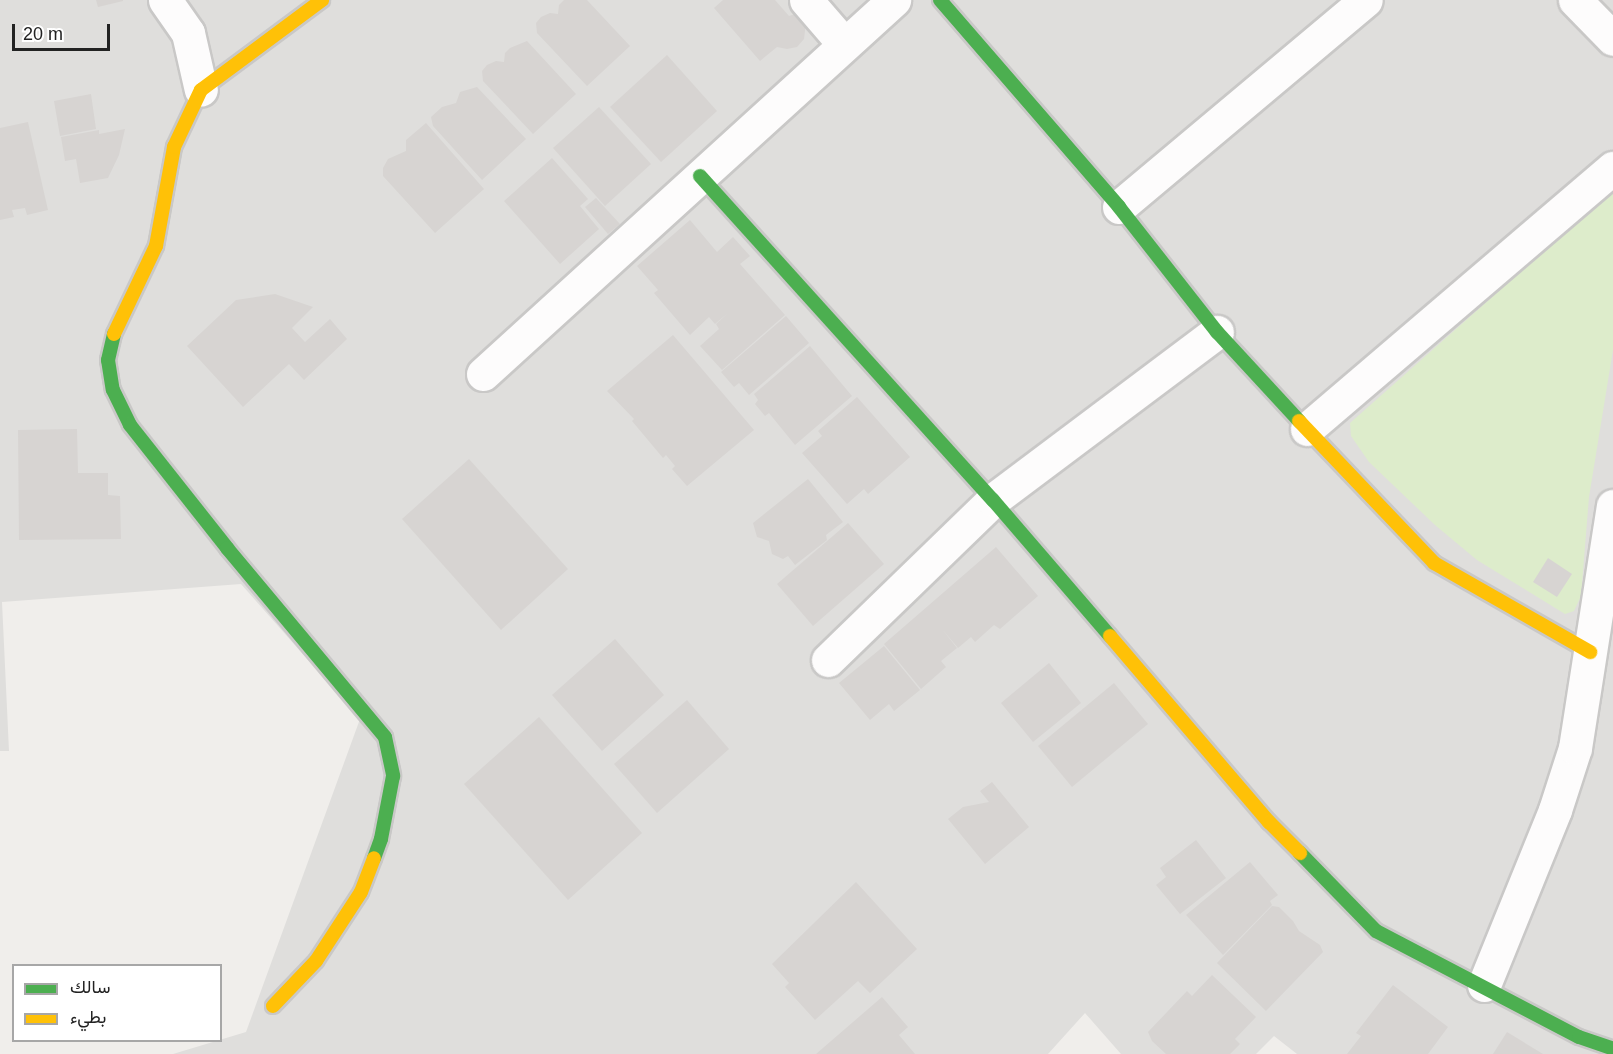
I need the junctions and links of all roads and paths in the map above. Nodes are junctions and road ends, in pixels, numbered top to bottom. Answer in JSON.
{"nodes":[{"id":1,"x":165,"y":0,"type":"edge"},
{"id":2,"x":322,"y":0,"type":"edge"},
{"id":3,"x":806,"y":0,"type":"edge"},
{"id":4,"x":894,"y":0,"type":"edge"},
{"id":5,"x":940,"y":0,"type":"edge"},
{"id":6,"x":1366,"y":0,"type":"edge"},
{"id":7,"x":1575,"y":0,"type":"edge"},
{"id":8,"x":1613,"y":39,"type":"edge"},
{"id":9,"x":844,"y":44,"type":"junction"},
{"id":10,"x":201,"y":90,"type":"junction"},
{"id":11,"x":1613,"y":168,"type":"edge"},
{"id":12,"x":700,"y":177,"type":"junction"},
{"id":13,"x":1119,"y":207,"type":"junction"},
{"id":14,"x":1217,"y":332,"type":"junction"},
{"id":15,"x":483,"y":374,"type":"dead end"},
{"id":16,"x":1307,"y":429,"type":"junction"},
{"id":17,"x":993,"y":500,"type":"junction"},
{"id":18,"x":1613,"y":506,"type":"edge"},
{"id":19,"x":1590,"y":652,"type":"junction"},
{"id":20,"x":828,"y":660,"type":"dead end"},
{"id":21,"x":1484,"y":985,"type":"junction"},
{"id":22,"x":273,"y":1006,"type":"dead end"},
{"id":23,"x":1613,"y":1049,"type":"edge"}],
"edges":[{"from":1,"to":10,"type":"street"},
{"from":2,"to":10,"type":"street"},
{"from":3,"to":9,"type":"street"},
{"from":4,"to":9,"type":"street"},
{"from":5,"to":13,"type":"street"},
{"from":6,"to":13,"type":"street"},
{"from":7,"to":8,"type":"street"},
{"from":9,"to":12,"type":"street"},
{"from":10,"to":22,"type":"street"},
{"from":11,"to":16,"type":"street"},
{"from":12,"to":15,"type":"street"},
{"from":12,"to":17,"type":"street"},
{"from":13,"to":14,"type":"street"},
{"from":14,"to":16,"type":"street"},
{"from":14,"to":17,"type":"street"},
{"from":16,"to":19,"type":"street"},
{"from":17,"to":20,"type":"street"},
{"from":17,"to":21,"type":"street"},
{"from":18,"to":19,"type":"street"},
{"from":19,"to":21,"type":"street"},
{"from":21,"to":23,"type":"street"}]}
